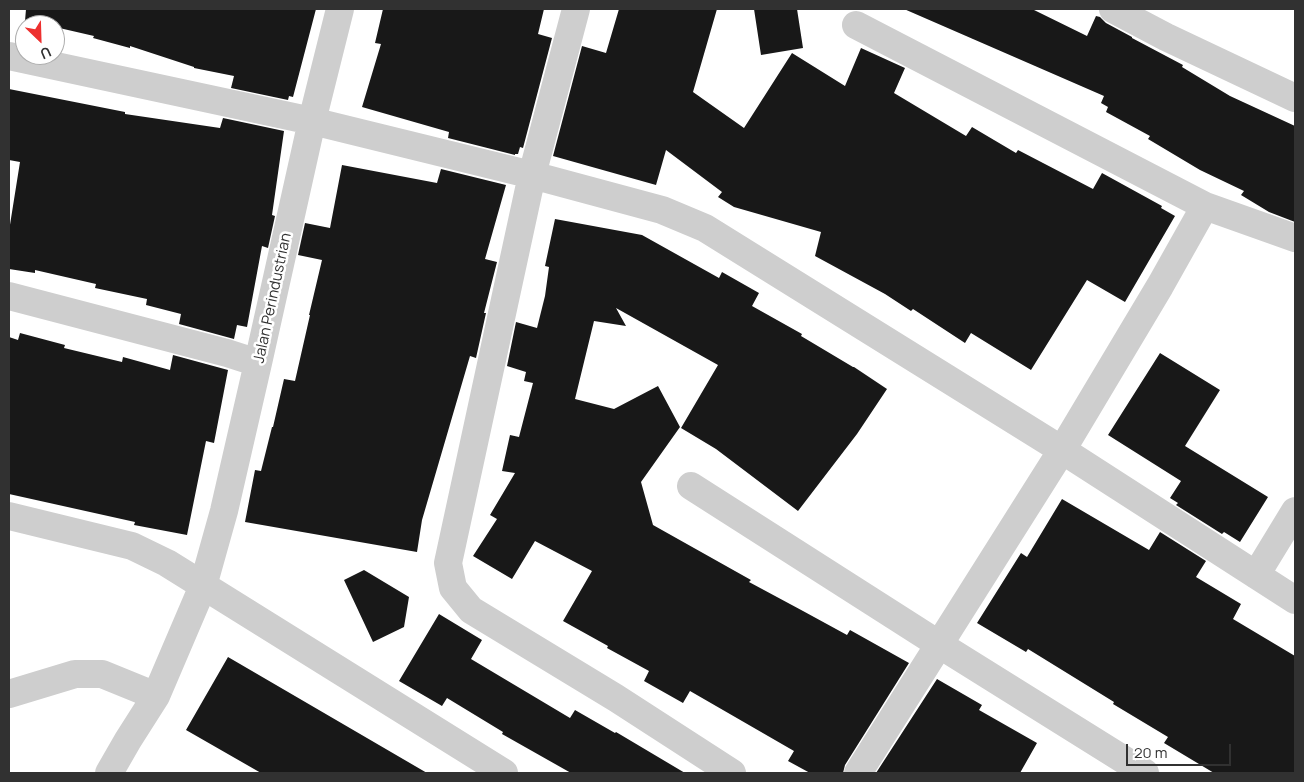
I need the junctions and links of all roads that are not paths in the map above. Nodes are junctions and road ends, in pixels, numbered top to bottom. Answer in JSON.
{"nodes":[{"id":1,"x":340,"y":9,"type":"edge"},
{"id":2,"x":576,"y":9,"type":"edge"},
{"id":3,"x":1113,"y":9,"type":"edge"},
{"id":4,"x":856,"y":26,"type":"dead end"},
{"id":5,"x":9,"y":56,"type":"edge"},
{"id":6,"x":1295,"y":98,"type":"edge"},
{"id":7,"x":312,"y":121,"type":"junction"},
{"id":8,"x":532,"y":175,"type":"junction"},
{"id":9,"x":1205,"y":206,"type":"junction"},
{"id":10,"x":1295,"y":238,"type":"edge"},
{"id":11,"x":9,"y":296,"type":"edge"},
{"id":12,"x":258,"y":363,"type":"junction"},
{"id":13,"x":1062,"y":450,"type":"junction"},
{"id":14,"x":691,"y":486,"type":"dead end"},
{"id":15,"x":1295,"y":511,"type":"edge"},
{"id":16,"x":9,"y":516,"type":"edge"},
{"id":17,"x":1256,"y":575,"type":"junction"},
{"id":18,"x":204,"y":586,"type":"junction"},
{"id":19,"x":1295,"y":600,"type":"edge"},
{"id":20,"x":940,"y":645,"type":"junction"},
{"id":21,"x":9,"y":694,"type":"edge"},
{"id":22,"x":156,"y":696,"type":"junction"},
{"id":23,"x":109,"y":773,"type":"edge"},
{"id":24,"x":504,"y":773,"type":"edge"},
{"id":25,"x":732,"y":773,"type":"edge"},
{"id":26,"x":858,"y":773,"type":"edge"},
{"id":27,"x":1145,"y":773,"type":"edge"}],
"edges":[{"from":1,"to":7,"type":"street","name":"Jalan Perindustrian"},
{"from":2,"to":8,"type":"street"},
{"from":3,"to":6,"type":"street"},
{"from":4,"to":9,"type":"street"},
{"from":5,"to":7,"type":"street"},
{"from":7,"to":8,"type":"street"},
{"from":7,"to":12,"type":"street","name":"Jalan Perindustrian"},
{"from":8,"to":13,"type":"street"},
{"from":8,"to":25,"type":"street"},
{"from":9,"to":10,"type":"street"},
{"from":9,"to":13,"type":"street"},
{"from":11,"to":12,"type":"street"},
{"from":12,"to":18,"type":"street","name":"Jalan Perindustrian"},
{"from":13,"to":17,"type":"street"},
{"from":13,"to":20,"type":"street"},
{"from":14,"to":20,"type":"street"},
{"from":15,"to":17,"type":"street"},
{"from":16,"to":18,"type":"street"},
{"from":17,"to":19,"type":"street"},
{"from":18,"to":22,"type":"street","name":"Jalan Perindustrian"},
{"from":18,"to":24,"type":"street"},
{"from":20,"to":26,"type":"street"},
{"from":20,"to":27,"type":"street"},
{"from":21,"to":22,"type":"street"},
{"from":22,"to":23,"type":"street","name":"Jalan Perindustrian"}]}
